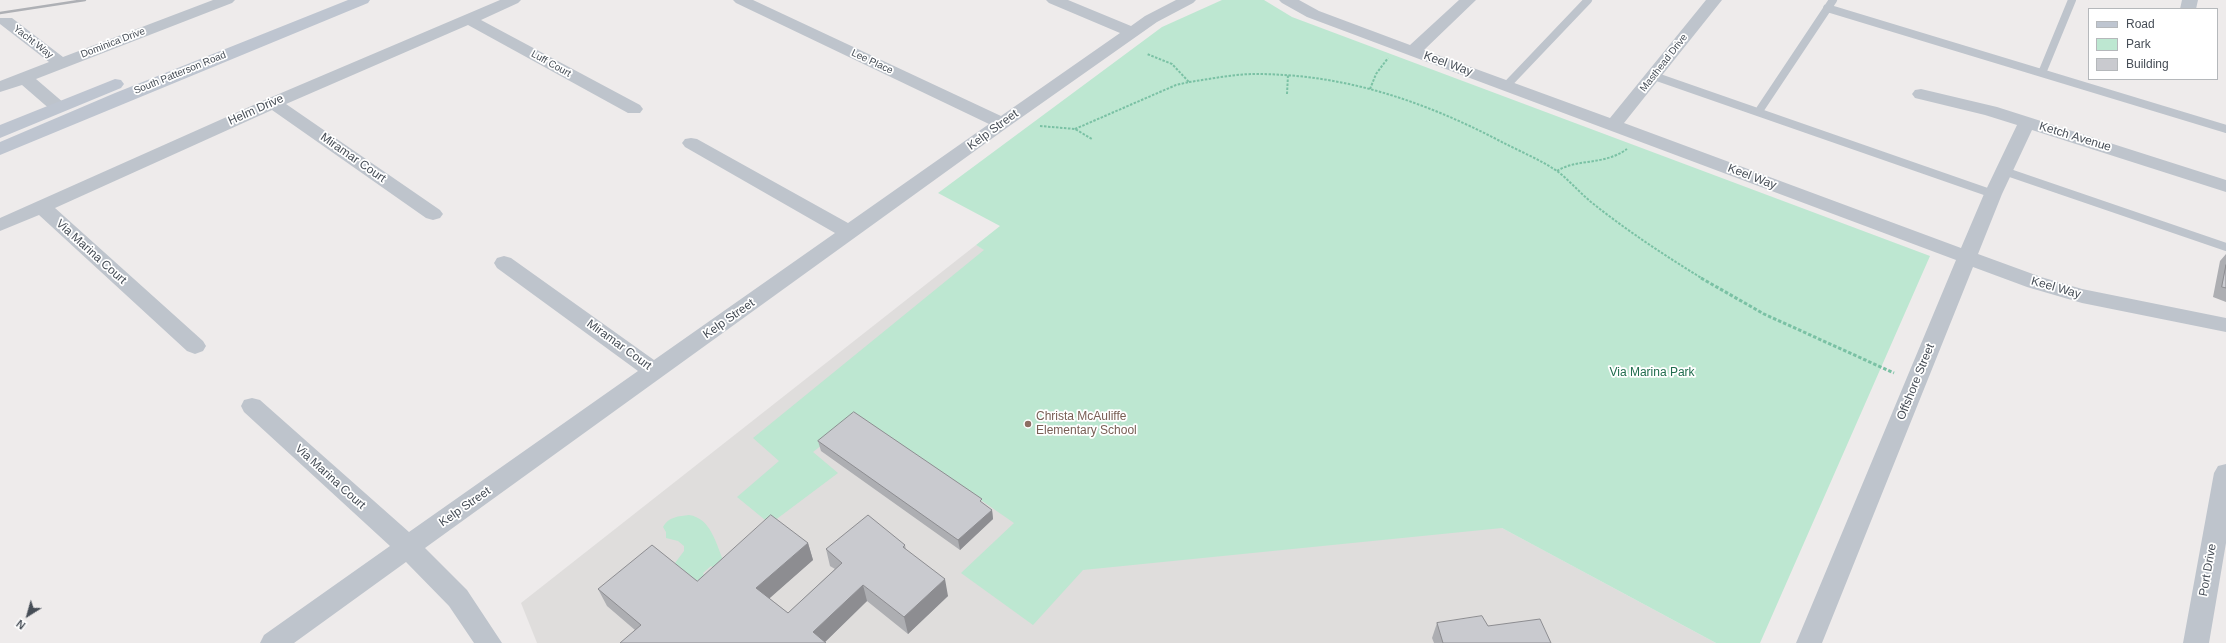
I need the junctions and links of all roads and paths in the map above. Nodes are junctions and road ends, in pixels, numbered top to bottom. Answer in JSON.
{"nodes":[{"id":1,"x":227,"y":0,"type":"edge"},
{"id":2,"x":327,"y":0,"type":"edge"},
{"id":3,"x":362,"y":0,"type":"edge"},
{"id":4,"x":514,"y":0,"type":"edge"},
{"id":5,"x":741,"y":0,"type":"edge"},
{"id":6,"x":1054,"y":0,"type":"edge"},
{"id":7,"x":1188,"y":0,"type":"edge"},
{"id":8,"x":1287,"y":0,"type":"edge"},
{"id":9,"x":1468,"y":0,"type":"edge"},
{"id":10,"x":1588,"y":0,"type":"edge"},
{"id":11,"x":1714,"y":0,"type":"edge"},
{"id":12,"x":1833,"y":0,"type":"edge"},
{"id":13,"x":2072,"y":0,"type":"edge"},
{"id":14,"x":1828,"y":8,"type":"junction"},
{"id":15,"x":468,"y":19,"type":"junction"},
{"id":16,"x":6,"y":21,"type":"dead end"},
{"id":17,"x":1132,"y":32,"type":"junction"},
{"id":18,"x":1414,"y":50,"type":"junction"},
{"id":19,"x":1147,"y":54,"type":"dead end"},
{"id":20,"x":1388,"y":58,"type":"dead end"},
{"id":21,"x":60,"y":64,"type":"junction"},
{"id":22,"x":2042,"y":73,"type":"junction"},
{"id":23,"x":1288,"y":75,"type":"junction"},
{"id":24,"x":1654,"y":76,"type":"junction"},
{"id":25,"x":24,"y":78,"type":"junction"},
{"id":26,"x":1189,"y":82,"type":"junction"},
{"id":27,"x":1507,"y":86,"type":"junction"},
{"id":28,"x":0,"y":88,"type":"edge"},
{"id":29,"x":1370,"y":88,"type":"junction"},
{"id":30,"x":1287,"y":94,"type":"dead end"},
{"id":31,"x":1921,"y":94,"type":"dead end"},
{"id":32,"x":273,"y":103,"type":"junction"},
{"id":33,"x":58,"y":107,"type":"junction"},
{"id":34,"x":634,"y":109,"type":"dead end"},
{"id":35,"x":1759,"y":111,"type":"junction"},
{"id":36,"x":2027,"y":122,"type":"junction"},
{"id":37,"x":1002,"y":123,"type":"junction"},
{"id":38,"x":1614,"y":125,"type":"junction"},
{"id":39,"x":1040,"y":126,"type":"dead end"},
{"id":40,"x":1075,"y":129,"type":"junction"},
{"id":41,"x":2226,"y":129,"type":"edge"},
{"id":42,"x":0,"y":132,"type":"edge"},
{"id":43,"x":1092,"y":139,"type":"dead end"},
{"id":44,"x":690,"y":143,"type":"dead end"},
{"id":45,"x":1629,"y":147,"type":"dead end"},
{"id":46,"x":0,"y":149,"type":"edge"},
{"id":47,"x":1557,"y":171,"type":"junction"},
{"id":48,"x":2004,"y":171,"type":"junction"},
{"id":49,"x":2226,"y":186,"type":"edge"},
{"id":50,"x":1993,"y":194,"type":"junction"},
{"id":51,"x":41,"y":206,"type":"junction"},
{"id":52,"x":433,"y":214,"type":"dead end"},
{"id":53,"x":0,"y":225,"type":"edge"},
{"id":54,"x":850,"y":233,"type":"junction"},
{"id":55,"x":2226,"y":247,"type":"edge"},
{"id":56,"x":1967,"y":258,"type":"junction"},
{"id":57,"x":504,"y":263,"type":"dead end"},
{"id":58,"x":2226,"y":325,"type":"edge"},
{"id":59,"x":195,"y":346,"type":"dead end"},
{"id":60,"x":655,"y":372,"type":"junction"},
{"id":61,"x":1894,"y":373,"type":"dead end"},
{"id":62,"x":252,"y":406,"type":"dead end"},
{"id":63,"x":2226,"y":473,"type":"edge"},
{"id":64,"x":408,"y":547,"type":"junction"},
{"id":65,"x":273,"y":643,"type":"edge"},
{"id":66,"x":489,"y":643,"type":"edge"},
{"id":67,"x":1809,"y":643,"type":"edge"},
{"id":68,"x":2196,"y":643,"type":"edge"}],
"edges":[{"from":1,"to":21,"type":"street","name":"Dominica Drive"},
{"from":2,"to":33,"type":"street","name":"South Patterson Road"},
{"from":3,"to":46,"type":"street","name":"South Patterson Road"},
{"from":4,"to":15,"type":"street","name":"Helm Drive"},
{"from":5,"to":37,"type":"street","name":"Lee Place"},
{"from":6,"to":17,"type":"street"},
{"from":7,"to":17,"type":"street","name":"Kelp Street"},
{"from":8,"to":18,"type":"street","name":"Keel Way"},
{"from":9,"to":18,"type":"street"},
{"from":10,"to":27,"type":"lane"},
{"from":11,"to":24,"type":"street","name":"Masthead Drive"},
{"from":12,"to":14,"type":"lane"},
{"from":13,"to":22,"type":"lane"},
{"from":14,"to":22,"type":"lane"},
{"from":14,"to":35,"type":"lane"},
{"from":15,"to":32,"type":"street","name":"Helm Drive"},
{"from":15,"to":34,"type":"street","name":"Luff Court"},
{"from":16,"to":21,"type":"street","name":"Yacht Way"},
{"from":17,"to":37,"type":"street","name":"Kelp Street"},
{"from":18,"to":27,"type":"street","name":"Keel Way"},
{"from":19,"to":26,"type":"path"},
{"from":20,"to":29,"type":"path"},
{"from":21,"to":25,"type":"street","name":"Dominica Drive"},
{"from":22,"to":41,"type":"lane"},
{"from":23,"to":26,"type":"path"},
{"from":23,"to":29,"type":"path"},
{"from":23,"to":30,"type":"path"},
{"from":24,"to":35,"type":"lane"},
{"from":24,"to":38,"type":"street","name":"Masthead Drive"},
{"from":25,"to":28,"type":"street","name":"Dominica Drive"},
{"from":25,"to":33,"type":"street"},
{"from":26,"to":40,"type":"path"},
{"from":27,"to":38,"type":"street","name":"Keel Way"},
{"from":29,"to":47,"type":"path"},
{"from":31,"to":36,"type":"street","name":"Ketch Avenue"},
{"from":32,"to":51,"type":"street","name":"Helm Drive"},
{"from":32,"to":52,"type":"street","name":"Miramar Court"},
{"from":33,"to":42,"type":"street","name":"South Patterson Road"},
{"from":35,"to":50,"type":"lane"},
{"from":36,"to":48,"type":"street","name":"Offshore Street"},
{"from":36,"to":49,"type":"street","name":"Ketch Avenue"},
{"from":37,"to":54,"type":"street","name":"Kelp Street"},
{"from":38,"to":56,"type":"street","name":"Keel Way"},
{"from":39,"to":40,"type":"path"},
{"from":40,"to":43,"type":"path"},
{"from":44,"to":54,"type":"street"},
{"from":45,"to":47,"type":"path"},
{"from":47,"to":61,"type":"path"},
{"from":48,"to":50,"type":"street","name":"Offshore Street"},
{"from":48,"to":55,"type":"lane"},
{"from":50,"to":56,"type":"street","name":"Offshore Street"},
{"from":51,"to":53,"type":"street","name":"Helm Drive"},
{"from":51,"to":59,"type":"street","name":"Via Marina Court"},
{"from":54,"to":60,"type":"street","name":"Kelp Street"},
{"from":56,"to":58,"type":"street","name":"Keel Way"},
{"from":56,"to":67,"type":"street","name":"Offshore Street"},
{"from":57,"to":60,"type":"street","name":"Miramar Court"},
{"from":60,"to":64,"type":"street","name":"Kelp Street"},
{"from":62,"to":64,"type":"street","name":"Via Marina Court"},
{"from":63,"to":68,"type":"street","name":"Port Drive"},
{"from":64,"to":65,"type":"street","name":"Kelp Street"},
{"from":64,"to":66,"type":"street","name":"Via Marina Court"}]}
